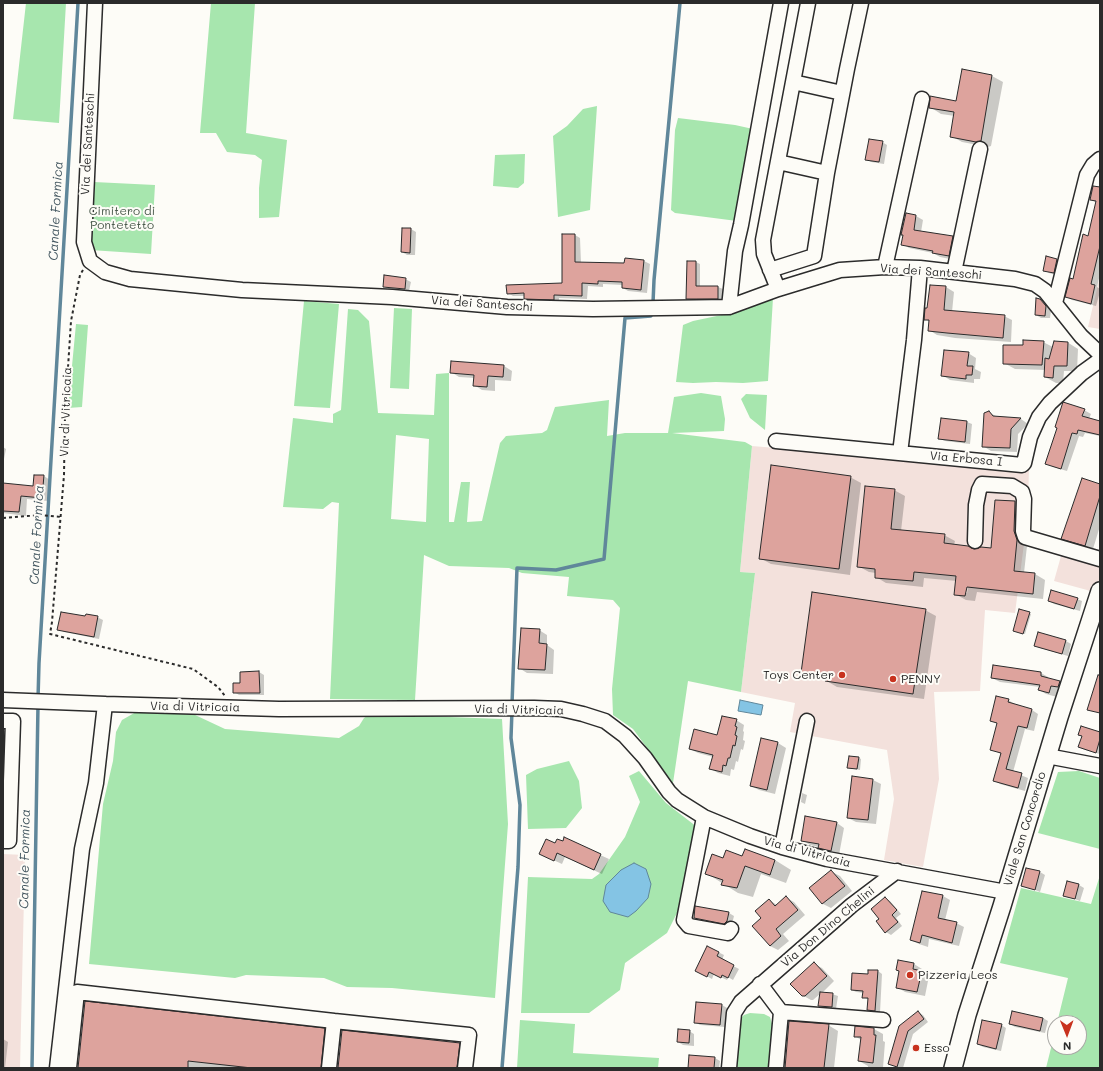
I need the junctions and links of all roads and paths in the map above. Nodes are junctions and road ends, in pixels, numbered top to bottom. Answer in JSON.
{"nodes":[{"id":1,"x":95,"y":3,"type":"edge"},
{"id":2,"x":781,"y":3,"type":"edge"},
{"id":3,"x":808,"y":3,"type":"edge"},
{"id":4,"x":861,"y":3,"type":"edge"},
{"id":5,"x":793,"y":82,"type":"junction"},
{"id":6,"x":842,"y":94,"type":"junction"},
{"id":7,"x":922,"y":99,"type":"dead end"},
{"id":8,"x":980,"y":149,"type":"dead end"},
{"id":9,"x":1100,"y":159,"type":"edge"},
{"id":10,"x":778,"y":162,"type":"junction"},
{"id":11,"x":827,"y":174,"type":"junction"},
{"id":12,"x":90,"y":261,"type":"junction"},
{"id":13,"x":885,"y":267,"type":"junction"},
{"id":14,"x":920,"y":268,"type":"junction"},
{"id":15,"x":770,"y":270,"type":"junction"},
{"id":16,"x":954,"y":272,"type":"junction"},
{"id":17,"x":778,"y":289,"type":"junction"},
{"id":18,"x":1055,"y":303,"type":"junction"},
{"id":19,"x":729,"y":307,"type":"junction"},
{"id":20,"x":1100,"y":354,"type":"edge"},
{"id":21,"x":1100,"y":360,"type":"edge"},
{"id":22,"x":776,"y":441,"type":"dead end"},
{"id":23,"x":900,"y":453,"type":"junction"},
{"id":24,"x":61,"y":517,"type":"junction"},
{"id":25,"x":3,"y":518,"type":"edge"},
{"id":26,"x":974,"y":541,"type":"dead end"},
{"id":27,"x":1100,"y":559,"type":"edge"},
{"id":28,"x":1100,"y":590,"type":"edge"},
{"id":29,"x":3,"y":700,"type":"edge"},
{"id":30,"x":229,"y":700,"type":"dead end"},
{"id":31,"x":105,"y":704,"type":"junction"},
{"id":32,"x":3,"y":721,"type":"edge"},
{"id":33,"x":804,"y":721,"type":"dead end"},
{"id":34,"x":7,"y":751,"type":"edge"},
{"id":35,"x":1047,"y":756,"type":"junction"},
{"id":36,"x":1100,"y":766,"type":"edge"},
{"id":37,"x":7,"y":782,"type":"edge"},
{"id":38,"x":6,"y":813,"type":"edge"},
{"id":39,"x":704,"y":817,"type":"junction"},
{"id":40,"x":3,"y":841,"type":"edge"},
{"id":41,"x":779,"y":846,"type":"junction"},
{"id":42,"x":897,"y":871,"type":"junction"},
{"id":43,"x":1006,"y":892,"type":"junction"},
{"id":44,"x":731,"y":929,"type":"dead end"},
{"id":45,"x":760,"y":984,"type":"junction"},
{"id":46,"x":781,"y":1012,"type":"junction"},
{"id":47,"x":883,"y":1020,"type":"dead end"},
{"id":48,"x":334,"y":1021,"type":"junction"},
{"id":49,"x":57,"y":1068,"type":"edge"},
{"id":50,"x":69,"y":1068,"type":"edge"},
{"id":51,"x":329,"y":1068,"type":"edge"},
{"id":52,"x":465,"y":1068,"type":"edge"},
{"id":53,"x":729,"y":1068,"type":"edge"},
{"id":54,"x":776,"y":1068,"type":"edge"},
{"id":55,"x":953,"y":1068,"type":"edge"}],
"edges":[{"from":1,"to":12,"type":"street","name":"Via dei Santeschi"},
{"from":2,"to":19,"type":"street"},
{"from":3,"to":5,"type":"street"},
{"from":4,"to":6,"type":"street"},
{"from":5,"to":6,"type":"street"},
{"from":5,"to":10,"type":"street"},
{"from":6,"to":11,"type":"street"},
{"from":7,"to":13,"type":"street"},
{"from":8,"to":16,"type":"street"},
{"from":9,"to":18,"type":"street"},
{"from":10,"to":11,"type":"street"},
{"from":10,"to":15,"type":"street"},
{"from":11,"to":15,"type":"street"},
{"from":12,"to":19,"type":"street","name":"Via dei Santeschi"},
{"from":12,"to":24,"type":"path","name":"Via di Vitricaia"},
{"from":13,"to":14,"type":"street","name":"Via dei Santeschi"},
{"from":13,"to":17,"type":"street","name":"Via dei Santeschi"},
{"from":14,"to":16,"type":"street","name":"Via dei Santeschi"},
{"from":14,"to":23,"type":"street"},
{"from":15,"to":17,"type":"street"},
{"from":16,"to":18,"type":"street","name":"Via dei Santeschi"},
{"from":17,"to":19,"type":"street","name":"Via dei Santeschi"},
{"from":18,"to":20,"type":"street","name":"Via dei Santeschi"},
{"from":21,"to":23,"type":"street","name":"Via Erbosa I"},
{"from":22,"to":23,"type":"street","name":"Via Erbosa I"},
{"from":24,"to":25,"type":"path"},
{"from":24,"to":30,"type":"path","name":"Via di Vitricaia"},
{"from":26,"to":27,"type":"street"},
{"from":28,"to":35,"type":"main road","name":"Viale San Concordio"},
{"from":29,"to":31,"type":"street","name":"Via di Vitricaia"},
{"from":31,"to":39,"type":"street","name":"Via di Vitricaia"},
{"from":31,"to":49,"type":"street"},
{"from":32,"to":34,"type":"street"},
{"from":33,"to":41,"type":"street"},
{"from":34,"to":37,"type":"street"},
{"from":35,"to":36,"type":"street"},
{"from":35,"to":43,"type":"main road","name":"Viale San Concordio"},
{"from":37,"to":38,"type":"street"},
{"from":38,"to":40,"type":"street"},
{"from":39,"to":41,"type":"street","name":"Via di Vitricaia"},
{"from":39,"to":44,"type":"street"},
{"from":41,"to":42,"type":"street","name":"Via di Vitricaia"},
{"from":42,"to":43,"type":"street","name":"Via di Vitricaia"},
{"from":42,"to":45,"type":"street","name":"Via Don Dino Chelini"},
{"from":43,"to":55,"type":"main road","name":"Viale San Concordio"},
{"from":45,"to":46,"type":"street"},
{"from":45,"to":53,"type":"street","name":"Via Don Dino Chelini"},
{"from":46,"to":47,"type":"street"},
{"from":46,"to":54,"type":"street"},
{"from":48,"to":50,"type":"street"},
{"from":48,"to":51,"type":"street"},
{"from":48,"to":52,"type":"street"}]}
